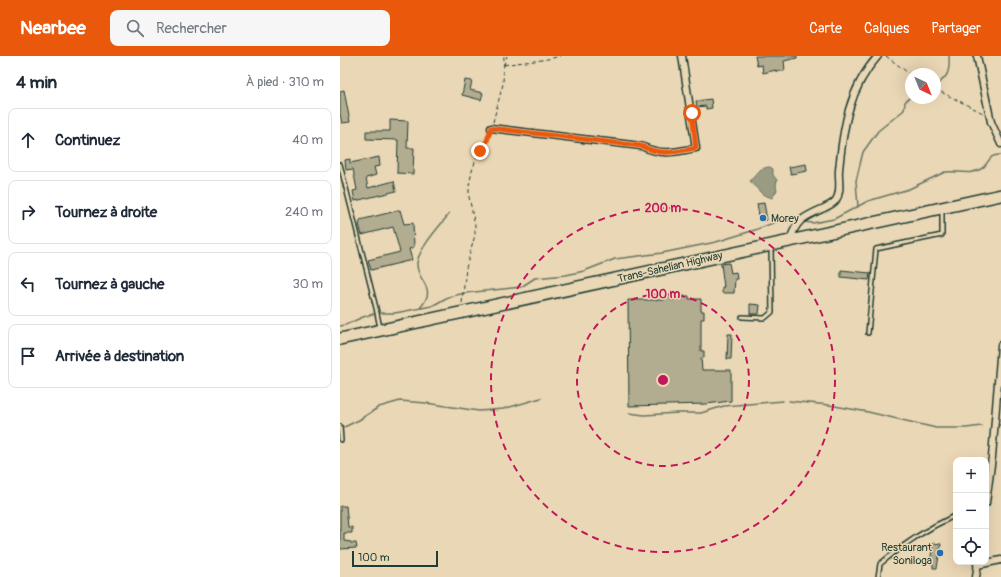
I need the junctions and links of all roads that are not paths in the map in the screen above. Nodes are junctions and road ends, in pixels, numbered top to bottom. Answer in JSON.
{"nodes":[{"id":1,"x":682,"y":56,"type":"edge"},
{"id":2,"x":878,"y":56,"type":"edge"},
{"id":3,"x":977,"y":56,"type":"edge"},
{"id":4,"x":491,"y":128,"type":"road end"},
{"id":5,"x":1001,"y":144,"type":"edge"},
{"id":6,"x":340,"y":164,"type":"edge"},
{"id":7,"x":1001,"y":194,"type":"edge"},
{"id":8,"x":942,"y":208,"type":"junction"},
{"id":9,"x":790,"y":240,"type":"junction"},
{"id":10,"x":771,"y":245,"type":"junction"},
{"id":11,"x":742,"y":317,"type":"dead end"},
{"id":12,"x":380,"y":330,"type":"junction"},
{"id":13,"x":868,"y":333,"type":"dead end"},
{"id":14,"x":340,"y":339,"type":"edge"},
{"id":15,"x":1001,"y":345,"type":"edge"},
{"id":16,"x":340,"y":426,"type":"edge"},
{"id":17,"x":340,"y":433,"type":"edge"},
{"id":18,"x":341,"y":440,"type":"edge"},
{"id":19,"x":987,"y":493,"type":"edge"},
{"id":20,"x":953,"y":516,"type":"edge"},
{"id":21,"x":1001,"y":560,"type":"edge"},
{"id":22,"x":989,"y":562,"type":"edge"},
{"id":23,"x":978,"y":565,"type":"edge"},
{"id":24,"x":878,"y":577,"type":"edge"},
{"id":25,"x":976,"y":577,"type":"edge"}],
"edges":[{"from":1,"to":4,"type":"street"},
{"from":2,"to":9,"type":"street"},
{"from":3,"to":5,"type":"street"},
{"from":6,"to":12,"type":"lane"},
{"from":7,"to":8,"type":"highway","name":"Trans-Sahelian Highway"},
{"from":8,"to":9,"type":"highway","name":"Trans-Sahelian Highway"},
{"from":8,"to":13,"type":"lane"},
{"from":9,"to":10,"type":"highway","name":"Trans-Sahelian Highway"},
{"from":10,"to":11,"type":"lane"},
{"from":10,"to":12,"type":"highway","name":"Trans-Sahelian Highway"},
{"from":12,"to":14,"type":"highway","name":"Trans-Sahelian Highway"},
{"from":15,"to":19,"type":"street"},
{"from":16,"to":17,"type":"lane"},
{"from":17,"to":18,"type":"lane"},
{"from":20,"to":24,"type":"lane"},
{"from":21,"to":22,"type":"street"},
{"from":23,"to":25,"type":"street"}]}
